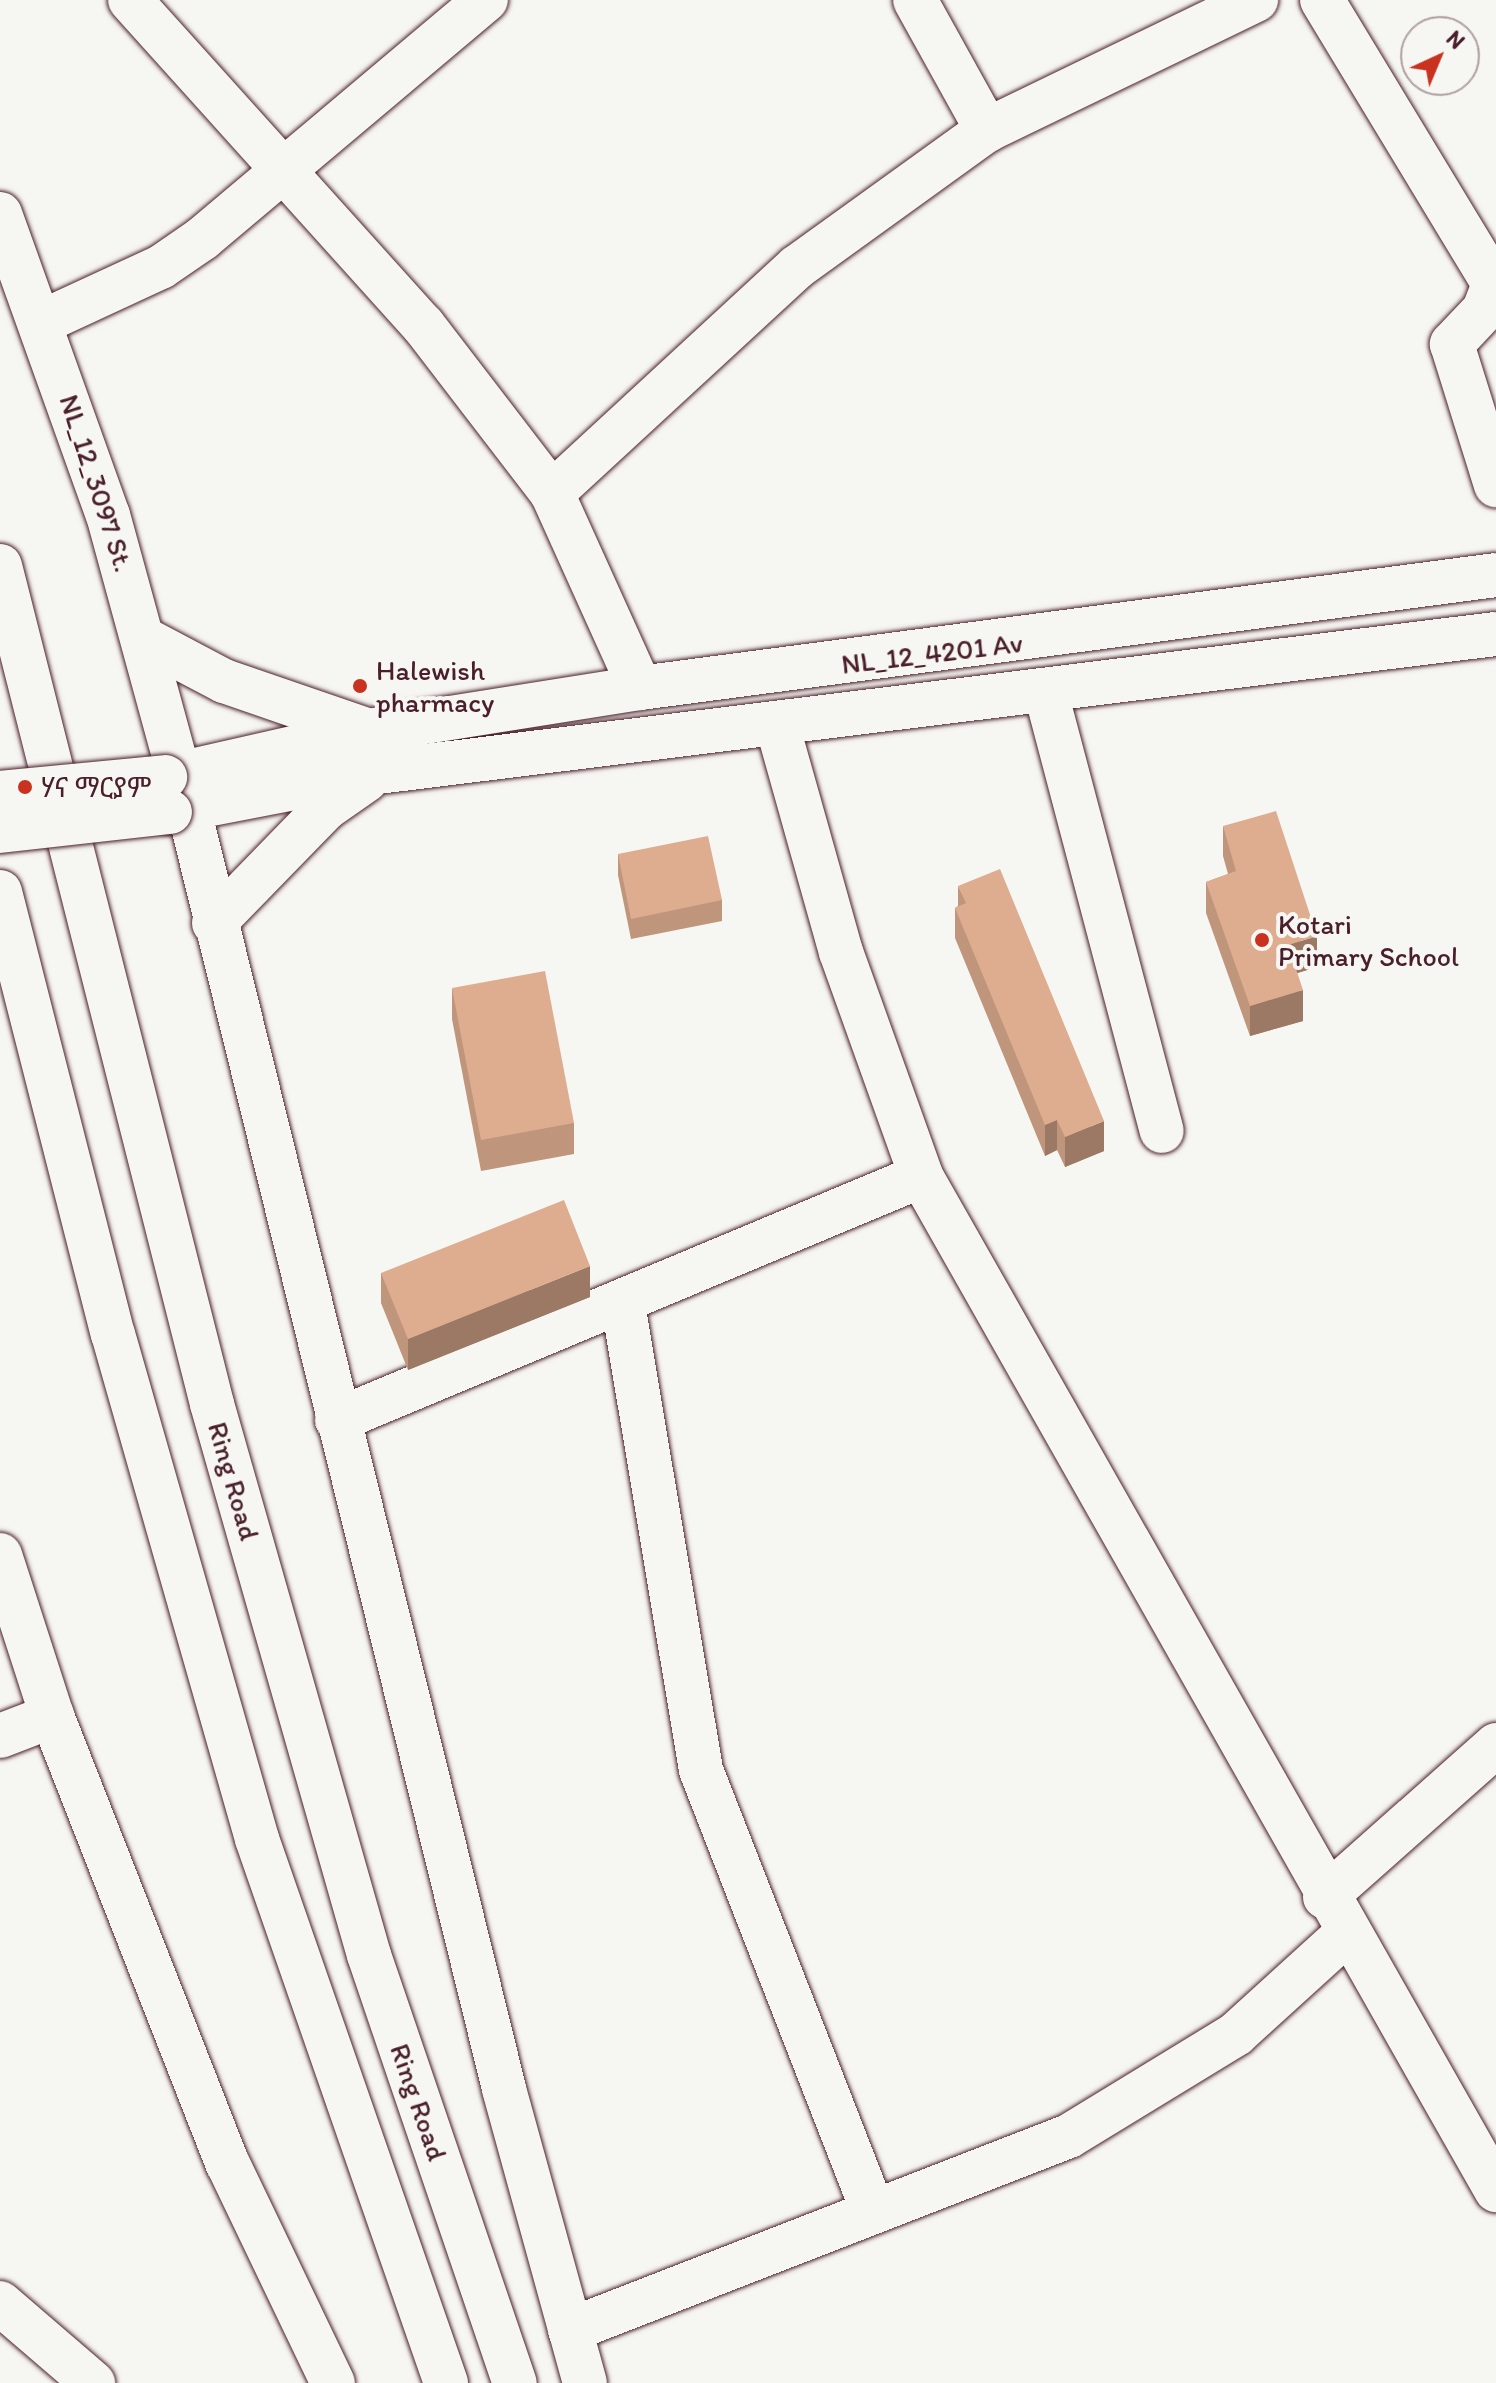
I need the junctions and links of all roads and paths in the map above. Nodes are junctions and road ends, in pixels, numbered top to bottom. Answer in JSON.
{"nodes":[{"id":1,"x":130,"y":0,"type":"edge"},
{"id":2,"x":486,"y":0,"type":"edge"},
{"id":3,"x":915,"y":0,"type":"edge"},
{"id":4,"x":1256,"y":0,"type":"edge"},
{"id":5,"x":1322,"y":0,"type":"edge"},
{"id":6,"x":987,"y":130,"type":"junction"},
{"id":7,"x":282,"y":168,"type":"junction"},
{"id":8,"x":0,"y":214,"type":"edge"},
{"id":9,"x":44,"y":323,"type":"junction"},
{"id":10,"x":1496,"y":485,"type":"edge"},
{"id":11,"x":552,"y":493,"type":"junction"},
{"id":12,"x":0,"y":566,"type":"edge"},
{"id":13,"x":1496,"y":575,"type":"edge"},
{"id":14,"x":1496,"y":634,"type":"edge"},
{"id":15,"x":148,"y":641,"type":"junction"},
{"id":16,"x":640,"y":688,"type":"junction"},
{"id":17,"x":1046,"y":693,"type":"junction"},
{"id":18,"x":778,"y":728,"type":"junction"},
{"id":19,"x":373,"y":752,"type":"junction"},
{"id":20,"x":0,"y":793,"type":"edge"},
{"id":21,"x":176,"y":793,"type":"junction"},
{"id":22,"x":0,"y":831,"type":"edge"},
{"id":23,"x":0,"y":892,"type":"edge"},
{"id":24,"x":214,"y":923,"type":"junction"},
{"id":25,"x":1162,"y":1131,"type":"dead end"},
{"id":26,"x":921,"y":1176,"type":"junction"},
{"id":27,"x":623,"y":1304,"type":"junction"},
{"id":28,"x":337,"y":1420,"type":"junction"},
{"id":29,"x":0,"y":1555,"type":"edge"},
{"id":30,"x":52,"y":1716,"type":"junction"},
{"id":31,"x":0,"y":1736,"type":"edge"},
{"id":32,"x":1496,"y":1745,"type":"edge"},
{"id":33,"x":1336,"y":1915,"type":"junction"},
{"id":34,"x":1496,"y":2190,"type":"edge"},
{"id":35,"x":872,"y":2208,"type":"junction"},
{"id":36,"x":0,"y":2303,"type":"edge"},
{"id":37,"x":570,"y":2330,"type":"junction"},
{"id":38,"x":93,"y":2383,"type":"edge"},
{"id":39,"x":333,"y":2383,"type":"edge"},
{"id":40,"x":446,"y":2383,"type":"edge"},
{"id":41,"x":515,"y":2383,"type":"edge"},
{"id":42,"x":585,"y":2383,"type":"edge"}],
"edges":[{"from":1,"to":7,"type":"main road"},
{"from":2,"to":7,"type":"main road"},
{"from":3,"to":6,"type":"main road"},
{"from":4,"to":6,"type":"main road"},
{"from":5,"to":10,"type":"main road"},
{"from":6,"to":11,"type":"main road"},
{"from":7,"to":9,"type":"main road"},
{"from":7,"to":11,"type":"main road"},
{"from":8,"to":9,"type":"main road","name":"NL_12_3097 St."},
{"from":9,"to":15,"type":"main road","name":"NL_12_3097 St."},
{"from":11,"to":16,"type":"main road"},
{"from":12,"to":41,"type":"main road","name":"Ring Road"},
{"from":13,"to":16,"type":"main road","name":"NL_12_4201 Av"},
{"from":14,"to":17,"type":"main road","name":"NL_12_4201 Av"},
{"from":15,"to":19,"type":"main road"},
{"from":15,"to":21,"type":"main road","name":"NL_12_3097 St."},
{"from":16,"to":19,"type":"main road","name":"NL_12_4201 Av"},
{"from":17,"to":18,"type":"main road","name":"NL_12_4201 Av"},
{"from":17,"to":25,"type":"main road"},
{"from":18,"to":19,"type":"main road","name":"NL_12_4201 Av"},
{"from":18,"to":26,"type":"main road"},
{"from":19,"to":21,"type":"main road"},
{"from":19,"to":24,"type":"main road"},
{"from":20,"to":21,"type":"main road","bridge":true},
{"from":21,"to":22,"type":"main road","bridge":true},
{"from":21,"to":24,"type":"main road","name":"NL_12_3097 St."},
{"from":23,"to":40,"type":"main road"},
{"from":24,"to":28,"type":"main road","name":"NL_12_3097 St."},
{"from":26,"to":27,"type":"main road"},
{"from":26,"to":33,"type":"main road"},
{"from":27,"to":28,"type":"main road"},
{"from":27,"to":35,"type":"main road"},
{"from":28,"to":37,"type":"main road","name":"NL_12_3097 St."},
{"from":29,"to":30,"type":"main road"},
{"from":30,"to":31,"type":"main road"},
{"from":30,"to":39,"type":"main road"},
{"from":32,"to":33,"type":"main road"},
{"from":33,"to":34,"type":"main road"},
{"from":33,"to":35,"type":"main road"},
{"from":35,"to":37,"type":"main road"},
{"from":36,"to":38,"type":"main road"},
{"from":37,"to":42,"type":"main road","name":"NL_12_3097 St."}]}
